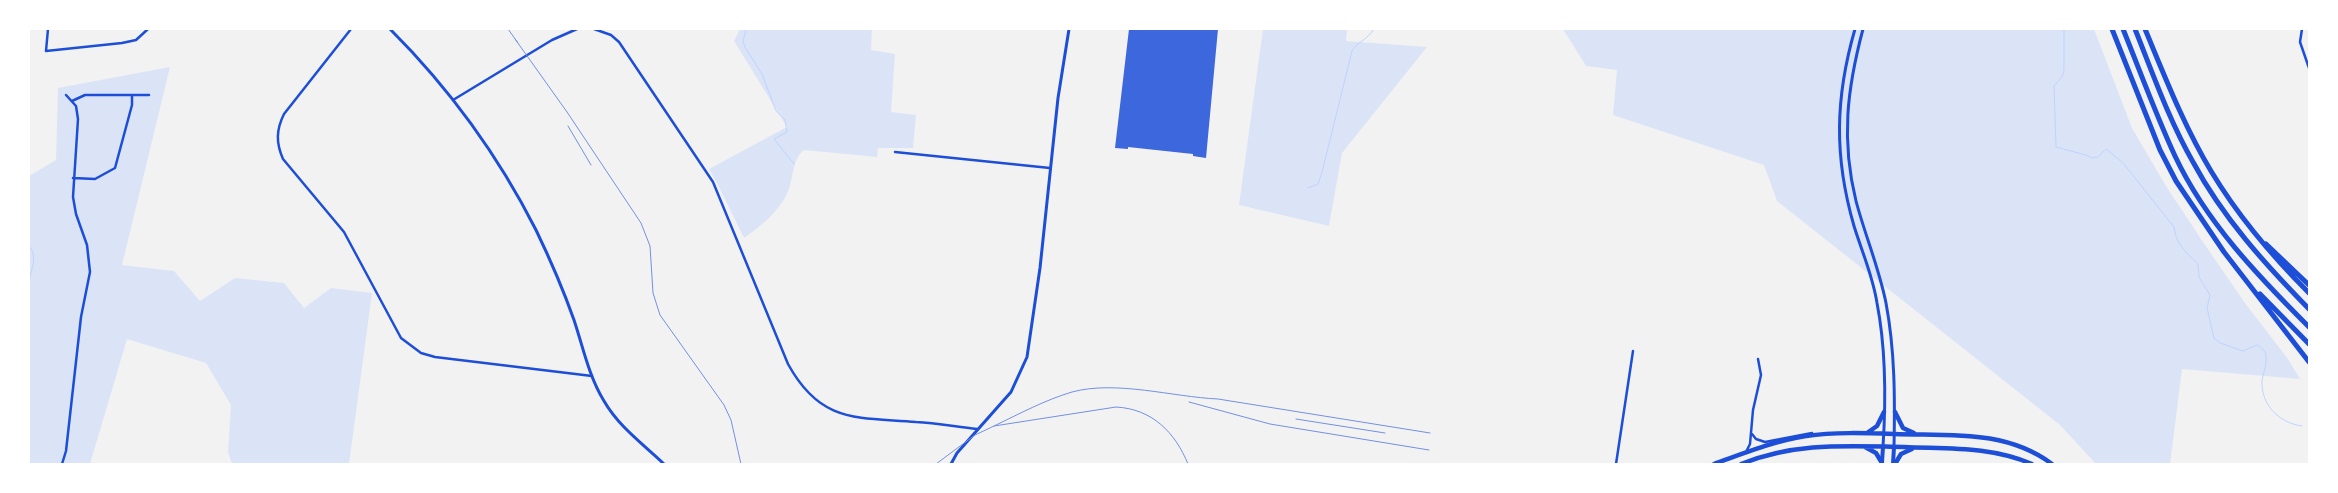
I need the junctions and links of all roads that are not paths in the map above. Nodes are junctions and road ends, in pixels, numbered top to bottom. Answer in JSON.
{"nodes":[{"id":1,"x":48,"y":29,"type":"edge"},
{"id":2,"x":148,"y":29,"type":"edge"},
{"id":3,"x":351,"y":29,"type":"edge"},
{"id":4,"x":390,"y":29,"type":"edge"},
{"id":5,"x":577,"y":29,"type":"edge"},
{"id":6,"x":594,"y":29,"type":"edge"},
{"id":7,"x":1069,"y":29,"type":"edge"},
{"id":8,"x":1855,"y":29,"type":"edge"},
{"id":9,"x":1863,"y":29,"type":"edge"},
{"id":10,"x":2112,"y":29,"type":"edge"},
{"id":11,"x":2123,"y":29,"type":"edge"},
{"id":12,"x":2135,"y":29,"type":"edge"},
{"id":13,"x":2145,"y":29,"type":"edge"},
{"id":14,"x":2302,"y":29,"type":"edge"},
{"id":15,"x":2309,"y":68,"type":"edge"},
{"id":16,"x":66,"y":95,"type":"dead end"},
{"id":17,"x":132,"y":95,"type":"junction"},
{"id":18,"x":149,"y":95,"type":"dead end"},
{"id":19,"x":453,"y":100,"type":"junction"},
{"id":20,"x":72,"y":102,"type":"junction"},
{"id":21,"x":895,"y":152,"type":"dead end"},
{"id":22,"x":1050,"y":168,"type":"junction"},
{"id":23,"x":73,"y":178,"type":"junction"},
{"id":24,"x":2257,"y":236,"type":"junction"},
{"id":25,"x":2246,"y":279,"type":"junction"},
{"id":26,"x":2309,"y":285,"type":"edge"},
{"id":27,"x":2309,"y":293,"type":"edge"},
{"id":28,"x":2309,"y":309,"type":"edge"},
{"id":29,"x":2309,"y":327,"type":"edge"},
{"id":30,"x":2309,"y":344,"type":"edge"},
{"id":31,"x":1633,"y":351,"type":"dead end"},
{"id":32,"x":1758,"y":359,"type":"dead end"},
{"id":33,"x":2309,"y":362,"type":"edge"},
{"id":34,"x":592,"y":376,"type":"junction"},
{"id":35,"x":1884,"y":412,"type":"junction"},
{"id":36,"x":1895,"y":412,"type":"junction"},
{"id":37,"x":979,"y":429,"type":"junction"},
{"id":38,"x":1752,"y":433,"type":"junction"},
{"id":39,"x":1866,"y":434,"type":"junction"},
{"id":40,"x":1884,"y":434,"type":"junction"},
{"id":41,"x":1894,"y":434,"type":"junction"},
{"id":42,"x":1829,"y":435,"type":"junction"},
{"id":43,"x":1918,"y":435,"type":"junction"},
{"id":44,"x":1861,"y":445,"type":"junction"},
{"id":45,"x":1883,"y":447,"type":"junction"},
{"id":46,"x":1894,"y":447,"type":"junction"},
{"id":47,"x":1916,"y":448,"type":"junction"},
{"id":48,"x":1746,"y":452,"type":"junction"},
{"id":49,"x":62,"y":464,"type":"edge"},
{"id":50,"x":664,"y":464,"type":"edge"},
{"id":51,"x":950,"y":464,"type":"edge"},
{"id":52,"x":1616,"y":464,"type":"edge"},
{"id":53,"x":1714,"y":464,"type":"edge"},
{"id":54,"x":1741,"y":464,"type":"edge"},
{"id":55,"x":1882,"y":464,"type":"edge"},
{"id":56,"x":1894,"y":464,"type":"edge"},
{"id":57,"x":2032,"y":464,"type":"edge"},
{"id":58,"x":2052,"y":464,"type":"edge"}],
"edges":[{"from":1,"to":2,"type":"street"},
{"from":3,"to":34,"type":"street"},
{"from":4,"to":19,"type":"street"},
{"from":5,"to":19,"type":"street"},
{"from":6,"to":37,"type":"street"},
{"from":7,"to":22,"type":"street"},
{"from":8,"to":35,"type":"street"},
{"from":9,"to":36,"type":"street"},
{"from":10,"to":25,"type":"highway"},
{"from":11,"to":29,"type":"highway"},
{"from":12,"to":28,"type":"highway"},
{"from":13,"to":24,"type":"highway"},
{"from":14,"to":15,"type":"street"},
{"from":16,"to":20,"type":"street"},
{"from":17,"to":18,"type":"street"},
{"from":17,"to":20,"type":"street"},
{"from":17,"to":23,"type":"street"},
{"from":19,"to":34,"type":"street"},
{"from":20,"to":23,"type":"street"},
{"from":21,"to":22,"type":"street"},
{"from":22,"to":37,"type":"street"},
{"from":23,"to":49,"type":"street"},
{"from":24,"to":26,"type":"highway"},
{"from":24,"to":27,"type":"highway"},
{"from":25,"to":30,"type":"highway"},
{"from":25,"to":33,"type":"highway"},
{"from":31,"to":52,"type":"street"},
{"from":32,"to":38,"type":"street"},
{"from":34,"to":50,"type":"street"},
{"from":35,"to":39,"type":"main road"},
{"from":35,"to":40,"type":"street"},
{"from":36,"to":41,"type":"street"},
{"from":36,"to":43,"type":"main road"},
{"from":37,"to":51,"type":"street"},
{"from":38,"to":42,"type":"street"},
{"from":38,"to":48,"type":"street"},
{"from":39,"to":40,"type":"main road"},
{"from":39,"to":42,"type":"main road"},
{"from":40,"to":41,"type":"main road"},
{"from":40,"to":45,"type":"street"},
{"from":41,"to":43,"type":"main road"},
{"from":41,"to":46,"type":"street"},
{"from":42,"to":48,"type":"main road"},
{"from":43,"to":58,"type":"main road"},
{"from":44,"to":45,"type":"main road"},
{"from":44,"to":54,"type":"main road"},
{"from":44,"to":55,"type":"main road"},
{"from":45,"to":46,"type":"main road"},
{"from":45,"to":55,"type":"main road"},
{"from":46,"to":47,"type":"main road"},
{"from":46,"to":56,"type":"main road"},
{"from":47,"to":56,"type":"main road"},
{"from":47,"to":57,"type":"main road"},
{"from":48,"to":53,"type":"main road"}]}
